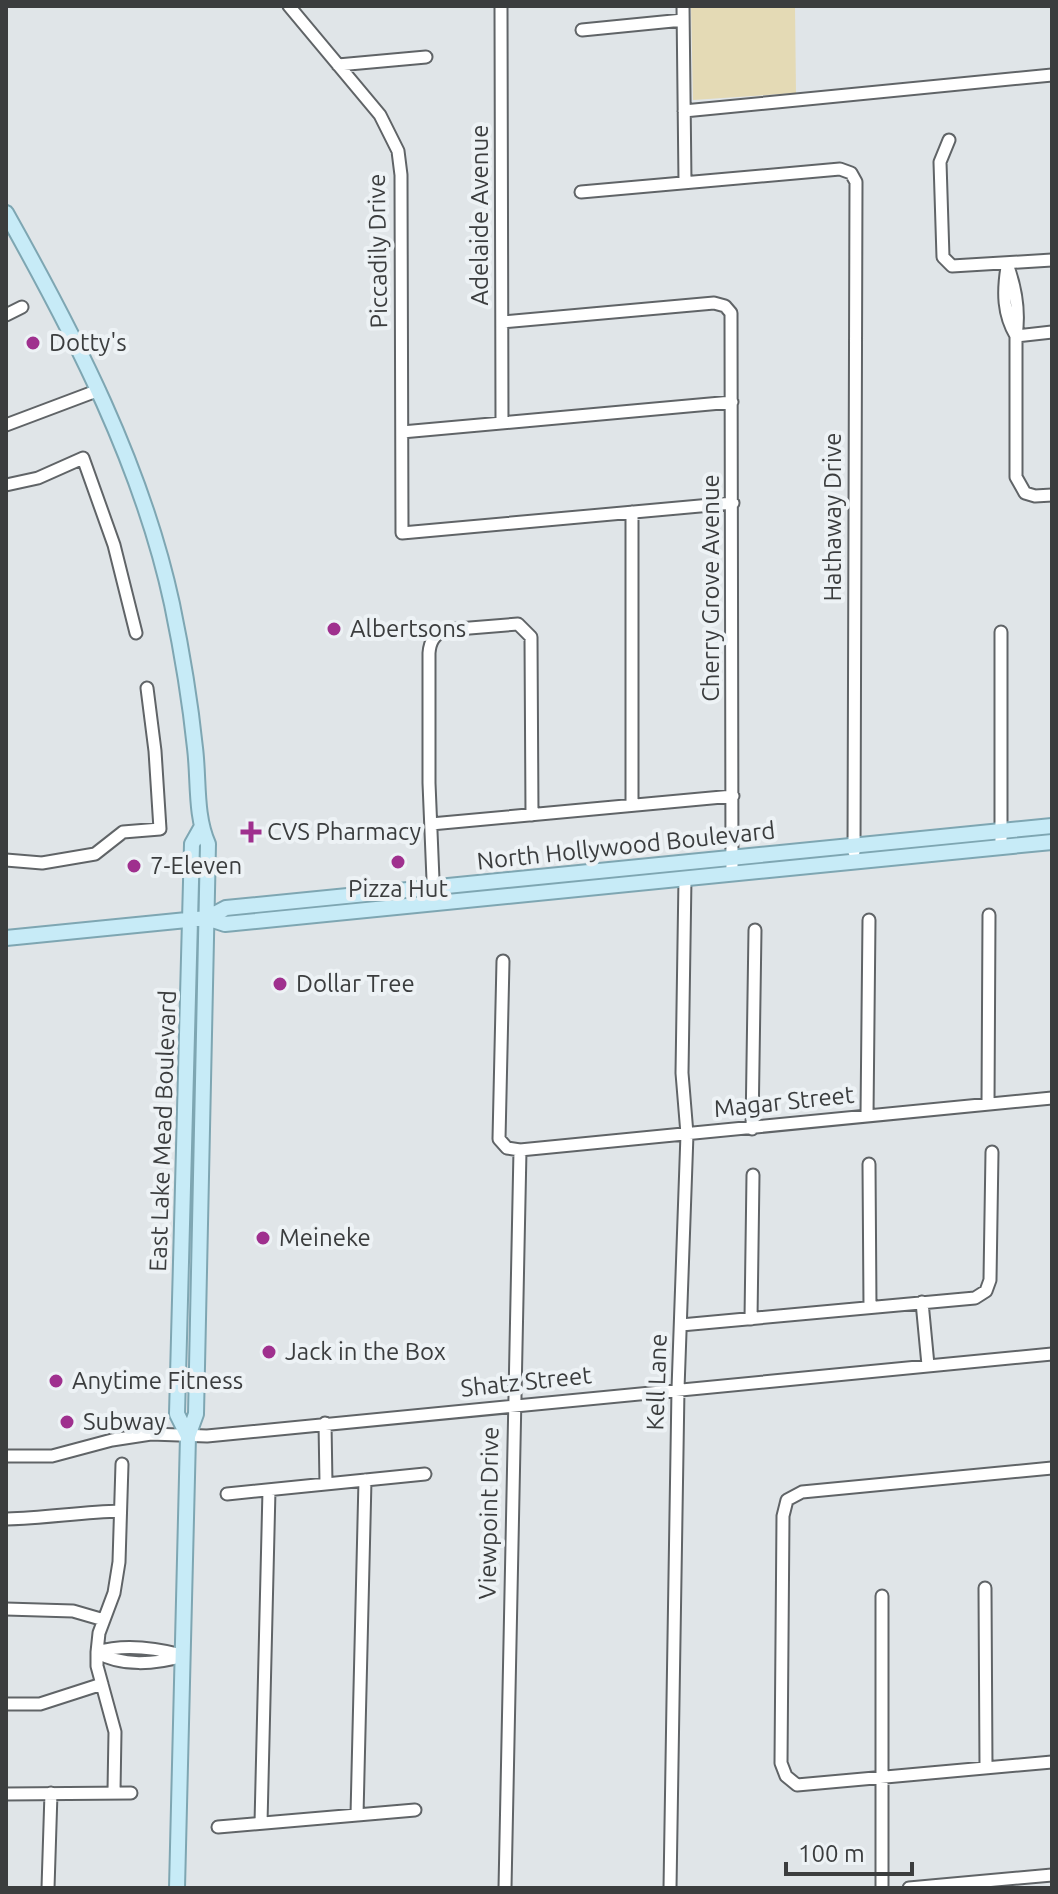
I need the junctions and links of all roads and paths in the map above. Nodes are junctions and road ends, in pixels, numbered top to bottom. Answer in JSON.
{"nodes":[{"id":1,"x":289,"y":6,"type":"edge"},
{"id":2,"x":501,"y":6,"type":"edge"},
{"id":3,"x":683,"y":6,"type":"edge"},
{"id":4,"x":683,"y":20,"type":"junction"},
{"id":5,"x":582,"y":30,"type":"dead end"},
{"id":6,"x":426,"y":57,"type":"dead end"},
{"id":7,"x":338,"y":65,"type":"junction"},
{"id":8,"x":1052,"y":75,"type":"edge"},
{"id":9,"x":684,"y":111,"type":"junction"},
{"id":10,"x":949,"y":140,"type":"dead end"},
{"id":11,"x":685,"y":182,"type":"junction"},
{"id":12,"x":581,"y":192,"type":"dead end"},
{"id":13,"x":6,"y":213,"type":"edge"},
{"id":14,"x":1052,"y":260,"type":"edge"},
{"id":15,"x":1007,"y":264,"type":"junction"},
{"id":16,"x":22,"y":307,"type":"dead end"},
{"id":17,"x":7,"y":313,"type":"edge"},
{"id":18,"x":502,"y":322,"type":"junction"},
{"id":19,"x":1052,"y":332,"type":"edge"},
{"id":20,"x":1016,"y":336,"type":"junction"},
{"id":21,"x":99,"y":390,"type":"junction"},
{"id":22,"x":732,"y":402,"type":"junction"},
{"id":23,"x":502,"y":423,"type":"junction"},
{"id":24,"x":6,"y":425,"type":"edge"},
{"id":25,"x":402,"y":432,"type":"junction"},
{"id":26,"x":6,"y":485,"type":"edge"},
{"id":27,"x":1052,"y":495,"type":"edge"},
{"id":28,"x":733,"y":503,"type":"junction"},
{"id":29,"x":632,"y":512,"type":"junction"},
{"id":30,"x":1001,"y":632,"type":"dead end"},
{"id":31,"x":136,"y":633,"type":"dead end"},
{"id":32,"x":147,"y":688,"type":"dead end"},
{"id":33,"x":733,"y":796,"type":"junction"},
{"id":34,"x":632,"y":805,"type":"junction"},
{"id":35,"x":532,"y":815,"type":"junction"},
{"id":36,"x":431,"y":824,"type":"junction"},
{"id":37,"x":1052,"y":826,"type":"edge"},
{"id":38,"x":201,"y":828,"type":"junction"},
{"id":39,"x":1001,"y":839,"type":"junction"},
{"id":40,"x":1052,"y":842,"type":"edge"},
{"id":41,"x":854,"y":846,"type":"junction"},
{"id":42,"x":732,"y":857,"type":"junction"},
{"id":43,"x":6,"y":860,"type":"edge"},
{"id":44,"x":854,"y":861,"type":"junction"},
{"id":45,"x":732,"y":873,"type":"junction"},
{"id":46,"x":685,"y":878,"type":"junction"},
{"id":47,"x":434,"y":887,"type":"junction"},
{"id":48,"x":332,"y":898,"type":"junction"},
{"id":49,"x":434,"y":904,"type":"junction"},
{"id":50,"x":333,"y":914,"type":"junction"},
{"id":51,"x":989,"y":915,"type":"dead end"},
{"id":52,"x":207,"y":918,"type":"junction"},
{"id":53,"x":190,"y":920,"type":"junction"},
{"id":54,"x":869,"y":920,"type":"dead end"},
{"id":55,"x":755,"y":930,"type":"dead end"},
{"id":56,"x":6,"y":938,"type":"edge"},
{"id":57,"x":503,"y":961,"type":"dead end"},
{"id":58,"x":186,"y":1077,"type":"junction"},
{"id":59,"x":1052,"y":1098,"type":"edge"},
{"id":60,"x":988,"y":1104,"type":"junction"},
{"id":61,"x":867,"y":1116,"type":"junction"},
{"id":62,"x":752,"y":1129,"type":"junction"},
{"id":63,"x":687,"y":1134,"type":"junction"},
{"id":64,"x":202,"y":1149,"type":"junction"},
{"id":65,"x":520,"y":1150,"type":"junction"},
{"id":66,"x":992,"y":1152,"type":"dead end"},
{"id":67,"x":869,"y":1164,"type":"dead end"},
{"id":68,"x":753,"y":1175,"type":"dead end"},
{"id":69,"x":183,"y":1200,"type":"junction"},
{"id":70,"x":200,"y":1238,"type":"junction"},
{"id":71,"x":922,"y":1302,"type":"junction"},
{"id":72,"x":870,"y":1307,"type":"junction"},
{"id":73,"x":751,"y":1319,"type":"junction"},
{"id":74,"x":681,"y":1325,"type":"junction"},
{"id":75,"x":1052,"y":1354,"type":"edge"},
{"id":76,"x":928,"y":1365,"type":"junction"},
{"id":77,"x":678,"y":1389,"type":"junction"},
{"id":78,"x":513,"y":1405,"type":"junction"},
{"id":79,"x":325,"y":1423,"type":"junction"},
{"id":80,"x":188,"y":1436,"type":"junction"},
{"id":81,"x":6,"y":1456,"type":"edge"},
{"id":82,"x":122,"y":1464,"type":"dead end"},
{"id":83,"x":1052,"y":1468,"type":"edge"},
{"id":84,"x":425,"y":1474,"type":"dead end"},
{"id":85,"x":365,"y":1480,"type":"junction"},
{"id":86,"x":326,"y":1484,"type":"junction"},
{"id":87,"x":269,"y":1490,"type":"junction"},
{"id":88,"x":227,"y":1494,"type":"dead end"},
{"id":89,"x":120,"y":1511,"type":"junction"},
{"id":90,"x":7,"y":1519,"type":"edge"},
{"id":91,"x":985,"y":1588,"type":"dead end"},
{"id":92,"x":882,"y":1596,"type":"dead end"},
{"id":93,"x":6,"y":1609,"type":"edge"},
{"id":94,"x":104,"y":1620,"type":"junction"},
{"id":95,"x":97,"y":1652,"type":"junction"},
{"id":96,"x":183,"y":1656,"type":"junction"},
{"id":97,"x":102,"y":1684,"type":"junction"},
{"id":98,"x":6,"y":1704,"type":"edge"},
{"id":99,"x":1052,"y":1762,"type":"edge"},
{"id":100,"x":986,"y":1768,"type":"junction"},
{"id":101,"x":883,"y":1778,"type":"junction"},
{"id":102,"x":114,"y":1791,"type":"junction"},
{"id":103,"x":51,"y":1793,"type":"junction"},
{"id":104,"x":131,"y":1793,"type":"dead end"},
{"id":105,"x":6,"y":1794,"type":"edge"},
{"id":106,"x":415,"y":1810,"type":"dead end"},
{"id":107,"x":357,"y":1815,"type":"junction"},
{"id":108,"x":261,"y":1823,"type":"junction"},
{"id":109,"x":218,"y":1827,"type":"dead end"},
{"id":110,"x":1049,"y":1879,"type":"edge"},
{"id":111,"x":48,"y":1888,"type":"edge"},
{"id":112,"x":177,"y":1888,"type":"edge"},
{"id":113,"x":505,"y":1888,"type":"edge"},
{"id":114,"x":670,"y":1888,"type":"edge"},
{"id":115,"x":882,"y":1888,"type":"edge"},
{"id":116,"x":909,"y":1888,"type":"edge"}],
"edges":[{"from":1,"to":7,"type":"street","name":"Piccadily Drive"},
{"from":2,"to":18,"type":"street","name":"Adelaide Avenue"},
{"from":3,"to":4,"type":"street"},
{"from":4,"to":5,"type":"street"},
{"from":4,"to":9,"type":"street"},
{"from":6,"to":7,"type":"street"},
{"from":7,"to":25,"type":"street","name":"Piccadily Drive"},
{"from":8,"to":9,"type":"street"},
{"from":9,"to":11,"type":"street"},
{"from":10,"to":15,"type":"street"},
{"from":11,"to":12,"type":"street"},
{"from":11,"to":41,"type":"street","name":"Hathaway Drive"},
{"from":13,"to":21,"type":"main road","name":"East Lake Mead Boulevard"},
{"from":14,"to":15,"type":"street"},
{"from":15,"to":20,"type":"street"},
{"from":16,"to":17,"type":"street"},
{"from":18,"to":22,"type":"street","name":"Cherry Grove Avenue"},
{"from":18,"to":23,"type":"street","name":"Adelaide Avenue"},
{"from":19,"to":20,"type":"street"},
{"from":20,"to":27,"type":"street"},
{"from":21,"to":24,"type":"street"},
{"from":21,"to":38,"type":"main road","name":"East Lake Mead Boulevard"},
{"from":22,"to":23,"type":"street"},
{"from":22,"to":28,"type":"street","name":"Cherry Grove Avenue"},
{"from":23,"to":25,"type":"street"},
{"from":25,"to":29,"type":"street","name":"Piccadily Drive"},
{"from":26,"to":31,"type":"street"},
{"from":28,"to":29,"type":"street"},
{"from":28,"to":33,"type":"street","name":"Cherry Grove Avenue"},
{"from":29,"to":34,"type":"street"},
{"from":30,"to":39,"type":"street"},
{"from":32,"to":43,"type":"street"},
{"from":33,"to":34,"type":"street"},
{"from":33,"to":42,"type":"street","name":"Cherry Grove Avenue"},
{"from":34,"to":35,"type":"street"},
{"from":35,"to":36,"type":"street"},
{"from":35,"to":36,"type":"street"},
{"from":36,"to":47,"type":"street"},
{"from":37,"to":39,"type":"main road","name":"North Hollywood Boulevard"},
{"from":38,"to":52,"type":"main road","name":"East Lake Mead Boulevard"},
{"from":38,"to":53,"type":"main road","name":"East Lake Mead Boulevard"},
{"from":39,"to":40,"type":"main road","name":"North Hollywood Boulevard"},
{"from":39,"to":41,"type":"main road","name":"North Hollywood Boulevard"},
{"from":39,"to":44,"type":"main road","name":"North Hollywood Boulevard"},
{"from":41,"to":42,"type":"main road","name":"North Hollywood Boulevard"},
{"from":41,"to":44,"type":"street","name":"Hathaway Drive"},
{"from":42,"to":45,"type":"street","name":"Cherry Grove Avenue"},
{"from":42,"to":47,"type":"main road","name":"North Hollywood Boulevard"},
{"from":44,"to":45,"type":"main road","name":"North Hollywood Boulevard"},
{"from":45,"to":46,"type":"main road","name":"North Hollywood Boulevard"},
{"from":46,"to":49,"type":"main road","name":"North Hollywood Boulevard"},
{"from":46,"to":63,"type":"street","name":"Kell Lane"},
{"from":47,"to":48,"type":"main road","name":"North Hollywood Boulevard"},
{"from":47,"to":49,"type":"street"},
{"from":48,"to":50,"type":"main road"},
{"from":48,"to":52,"type":"main road","name":"North Hollywood Boulevard"},
{"from":49,"to":50,"type":"main road","name":"North Hollywood Boulevard"},
{"from":50,"to":52,"type":"main road","name":"North Hollywood Boulevard"},
{"from":51,"to":60,"type":"street"},
{"from":52,"to":53,"type":"main road","name":"North Hollywood Boulevard"},
{"from":52,"to":64,"type":"main road","name":"East Lake Mead Boulevard"},
{"from":53,"to":56,"type":"main road","name":"North Hollywood Boulevard"},
{"from":53,"to":58,"type":"main road","name":"East Lake Mead Boulevard"},
{"from":54,"to":61,"type":"street"},
{"from":55,"to":62,"type":"street"},
{"from":57,"to":65,"type":"street"},
{"from":58,"to":64,"type":"main road"},
{"from":58,"to":69,"type":"main road","name":"East Lake Mead Boulevard"},
{"from":59,"to":60,"type":"street","name":"Magar Street"},
{"from":60,"to":61,"type":"street","name":"Magar Street"},
{"from":61,"to":62,"type":"street","name":"Magar Street"},
{"from":62,"to":63,"type":"street","name":"Magar Street"},
{"from":63,"to":65,"type":"street","name":"Magar Street"},
{"from":63,"to":74,"type":"street","name":"Kell Lane"},
{"from":64,"to":70,"type":"main road","name":"East Lake Mead Boulevard"},
{"from":65,"to":78,"type":"street","name":"Viewpoint Drive"},
{"from":66,"to":71,"type":"street"},
{"from":67,"to":72,"type":"street"},
{"from":68,"to":73,"type":"street"},
{"from":69,"to":70,"type":"main road"},
{"from":69,"to":80,"type":"main road","name":"East Lake Mead Boulevard"},
{"from":70,"to":80,"type":"main road","name":"East Lake Mead Boulevard"},
{"from":71,"to":72,"type":"street"},
{"from":71,"to":76,"type":"street"},
{"from":72,"to":73,"type":"street"},
{"from":73,"to":74,"type":"street"},
{"from":74,"to":77,"type":"street","name":"Kell Lane"},
{"from":75,"to":76,"type":"street","name":"Shatz Street"},
{"from":76,"to":77,"type":"street","name":"Shatz Street"},
{"from":77,"to":78,"type":"street","name":"Shatz Street"},
{"from":77,"to":114,"type":"street","name":"Kell Lane"},
{"from":78,"to":79,"type":"street","name":"Shatz Street"},
{"from":78,"to":113,"type":"street","name":"Viewpoint Drive"},
{"from":79,"to":80,"type":"street","name":"Shatz Street"},
{"from":79,"to":86,"type":"street"},
{"from":80,"to":81,"type":"street","name":"Shatz Street"},
{"from":80,"to":96,"type":"main road","name":"East Lake Mead Boulevard"},
{"from":82,"to":89,"type":"street"},
{"from":83,"to":101,"type":"street"},
{"from":84,"to":85,"type":"street"},
{"from":85,"to":86,"type":"street"},
{"from":85,"to":107,"type":"street"},
{"from":86,"to":87,"type":"street"},
{"from":87,"to":88,"type":"street"},
{"from":87,"to":108,"type":"street"},
{"from":89,"to":90,"type":"street"},
{"from":89,"to":94,"type":"street"},
{"from":91,"to":100,"type":"street"},
{"from":92,"to":101,"type":"street"},
{"from":93,"to":94,"type":"street"},
{"from":94,"to":95,"type":"street"},
{"from":95,"to":96,"type":"street"},
{"from":95,"to":97,"type":"street"},
{"from":96,"to":112,"type":"main road","name":"East Lake Mead Boulevard"},
{"from":97,"to":98,"type":"street"},
{"from":97,"to":102,"type":"street"},
{"from":99,"to":100,"type":"street"},
{"from":100,"to":101,"type":"street"},
{"from":101,"to":115,"type":"street"},
{"from":102,"to":103,"type":"street"},
{"from":102,"to":104,"type":"street"},
{"from":103,"to":105,"type":"street"},
{"from":103,"to":111,"type":"street"},
{"from":106,"to":107,"type":"street"},
{"from":107,"to":108,"type":"street"},
{"from":108,"to":109,"type":"street"},
{"from":110,"to":116,"type":"street"}]}
